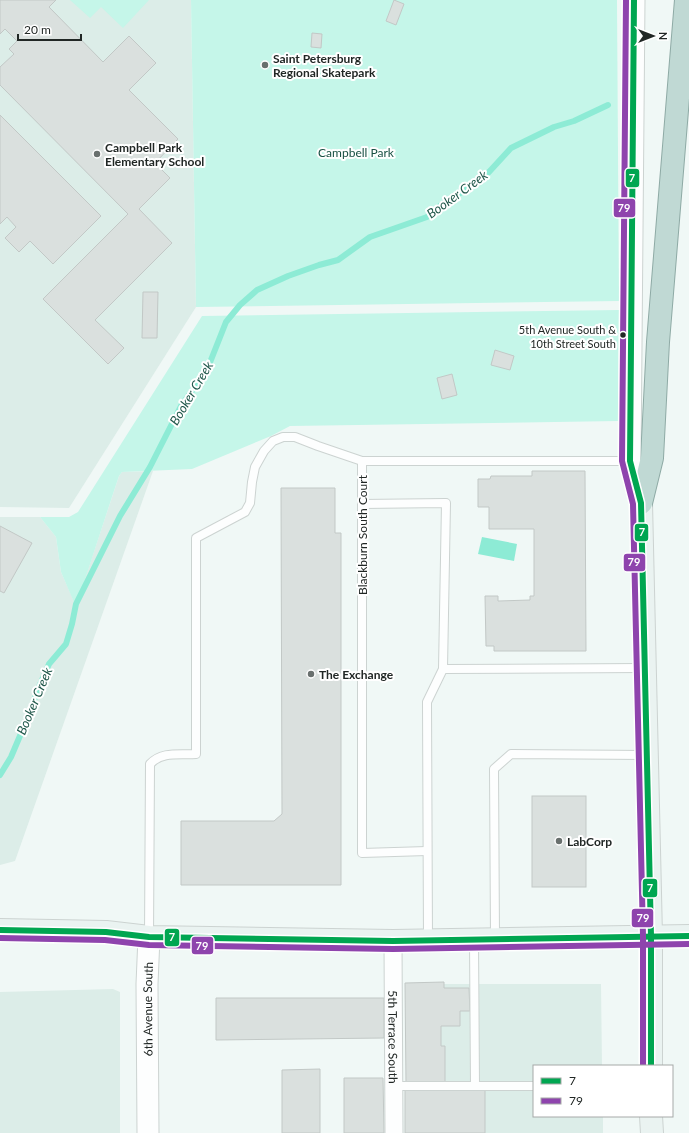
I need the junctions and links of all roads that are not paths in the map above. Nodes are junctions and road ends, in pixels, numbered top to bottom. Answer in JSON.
{"nodes":[{"id":1,"x":634,"y":0,"type":"edge"},
{"id":2,"x":686,"y":0,"type":"edge"},
{"id":3,"x":630,"y":460,"type":"junction"},
{"id":4,"x":362,"y":461,"type":"junction"},
{"id":5,"x":641,"y":503,"type":"junction"},
{"id":6,"x":362,"y":504,"type":"junction"},
{"id":7,"x":645,"y":668,"type":"junction"},
{"id":8,"x":443,"y":669,"type":"junction"},
{"id":9,"x":646,"y":755,"type":"junction"},
{"id":10,"x":427,"y":851,"type":"junction"},
{"id":11,"x":0,"y":930,"type":"edge"},
{"id":12,"x":651,"y":936,"type":"junction"},
{"id":13,"x":689,"y":936,"type":"edge"},
{"id":14,"x":149,"y":937,"type":"junction"},
{"id":15,"x":428,"y":940,"type":"junction"},
{"id":16,"x":484,"y":940,"type":"junction"},
{"id":17,"x":393,"y":941,"type":"junction"},
{"id":18,"x":651,"y":1065,"type":"edge"},
{"id":19,"x":395,"y":1086,"type":"junction"},
{"id":20,"x":475,"y":1086,"type":"junction"},
{"id":21,"x":533,"y":1086,"type":"edge"},
{"id":22,"x":652,"y":1117,"type":"edge"},
{"id":23,"x":148,"y":1133,"type":"edge"},
{"id":24,"x":394,"y":1133,"type":"edge"},
{"id":25,"x":652,"y":1133,"type":"edge"}],
"edges":[{"from":1,"to":3,"type":"street"},
{"from":2,"to":5,"type":"highway"},
{"from":3,"to":4,"type":"lane","name":"Blackburn South Court"},
{"from":3,"to":5,"type":"street"},
{"from":4,"to":6,"type":"lane","name":"Blackburn South Court"},
{"from":4,"to":14,"type":"lane","name":"6th Avenue South"},
{"from":5,"to":7,"type":"main road"},
{"from":6,"to":8,"type":"lane"},
{"from":6,"to":10,"type":"lane","name":"Blackburn South Court"},
{"from":7,"to":8,"type":"lane"},
{"from":7,"to":9,"type":"main road"},
{"from":8,"to":10,"type":"lane"},
{"from":9,"to":12,"type":"main road"},
{"from":9,"to":16,"type":"lane"},
{"from":10,"to":15,"type":"lane"},
{"from":11,"to":14,"type":"main road"},
{"from":12,"to":13,"type":"main road"},
{"from":12,"to":16,"type":"main road"},
{"from":12,"to":18,"type":"main road"},
{"from":14,"to":17,"type":"main road"},
{"from":14,"to":23,"type":"street","name":"6th Avenue South"},
{"from":15,"to":16,"type":"main road"},
{"from":15,"to":17,"type":"main road"},
{"from":16,"to":20,"type":"lane"},
{"from":17,"to":19,"type":"street","name":"5th Terrace South"},
{"from":19,"to":20,"type":"lane"},
{"from":19,"to":24,"type":"street","name":"5th Terrace South"},
{"from":20,"to":21,"type":"lane"},
{"from":22,"to":25,"type":"main road"}]}
